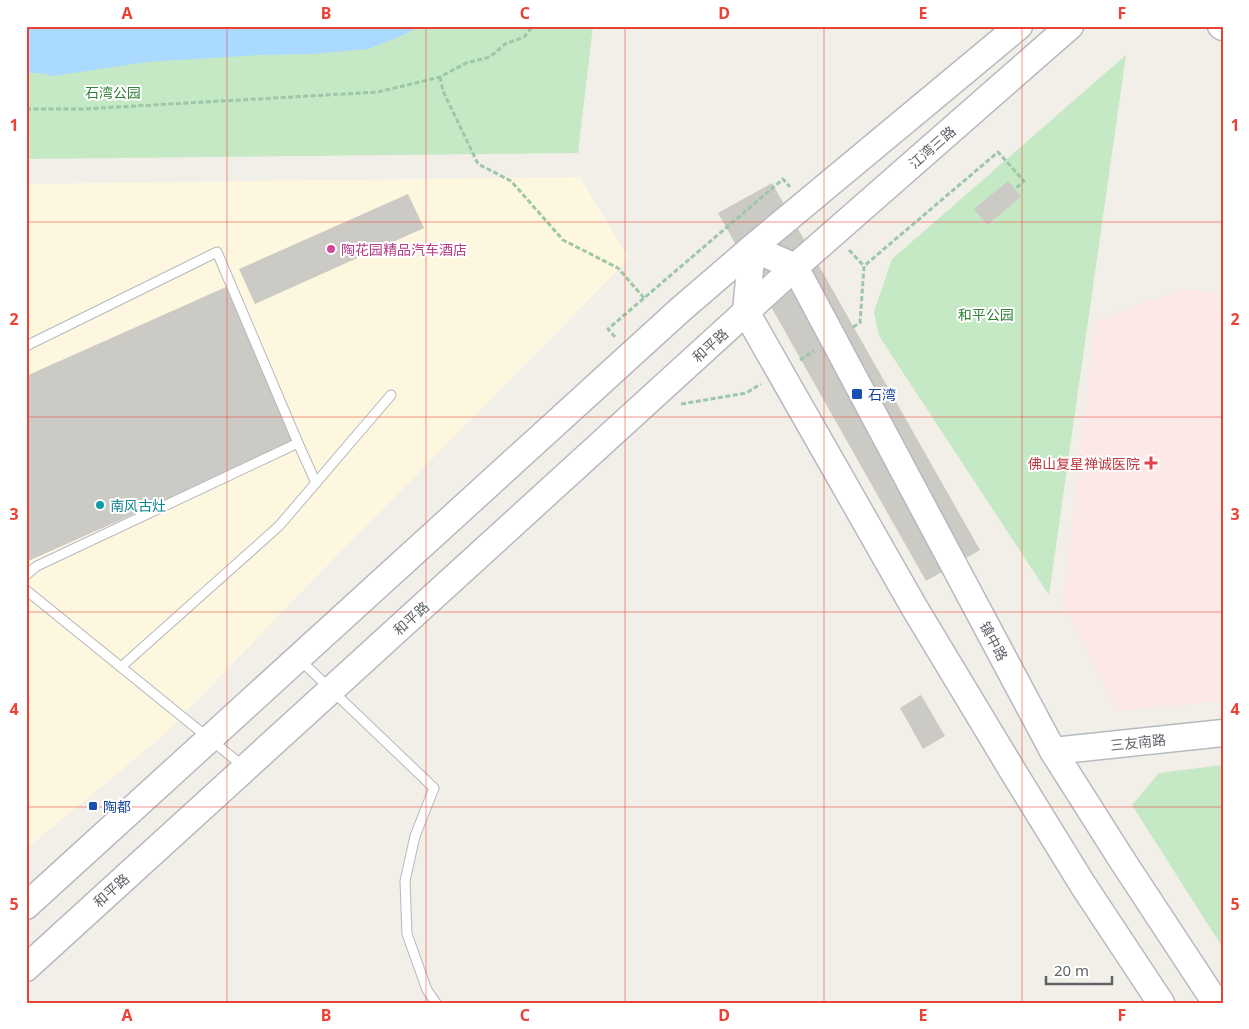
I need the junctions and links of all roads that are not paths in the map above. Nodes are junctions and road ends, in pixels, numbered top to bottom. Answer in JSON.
{"nodes":[{"id":1,"x":1019,"y":26,"type":"edge"},
{"id":2,"x":1070,"y":26,"type":"edge"},
{"id":3,"x":752,"y":248,"type":"junction"},
{"id":4,"x":795,"y":267,"type":"junction"},
{"id":5,"x":746,"y":312,"type":"junction"},
{"id":6,"x":26,"y":346,"type":"edge"},
{"id":7,"x":391,"y":395,"type":"dead end"},
{"id":8,"x":298,"y":443,"type":"junction"},
{"id":9,"x":316,"y":483,"type":"junction"},
{"id":10,"x":26,"y":576,"type":"edge"},
{"id":11,"x":26,"y":590,"type":"edge"},
{"id":12,"x":298,"y":658,"type":"junction"},
{"id":13,"x":121,"y":667,"type":"junction"},
{"id":14,"x":331,"y":690,"type":"junction"},
{"id":15,"x":1223,"y":733,"type":"edge"},
{"id":16,"x":210,"y":739,"type":"junction"},
{"id":17,"x":1053,"y":751,"type":"junction"},
{"id":18,"x":245,"y":768,"type":"junction"},
{"id":19,"x":26,"y":906,"type":"edge"},
{"id":20,"x":26,"y":968,"type":"edge"},
{"id":21,"x":436,"y":1003,"type":"edge"},
{"id":22,"x":1161,"y":1003,"type":"edge"},
{"id":23,"x":1216,"y":1003,"type":"edge"}],
"edges":[{"from":1,"to":3,"type":"main road"},
{"from":2,"to":4,"type":"main road","name":"江湾三路"},
{"from":3,"to":4,"type":"main road"},
{"from":3,"to":5,"type":"main road"},
{"from":3,"to":12,"type":"main road"},
{"from":4,"to":5,"type":"main road","name":"和平路"},
{"from":4,"to":17,"type":"main road","name":"镇中路"},
{"from":5,"to":14,"type":"main road","name":"和平路"},
{"from":5,"to":22,"type":"main road"},
{"from":6,"to":8,"type":"lane"},
{"from":7,"to":9,"type":"lane"},
{"from":8,"to":9,"type":"lane"},
{"from":8,"to":10,"type":"lane"},
{"from":9,"to":13,"type":"lane"},
{"from":11,"to":13,"type":"lane"},
{"from":12,"to":14,"type":"lane"},
{"from":12,"to":16,"type":"main road"},
{"from":13,"to":16,"type":"lane"},
{"from":14,"to":18,"type":"main road","name":"和平路"},
{"from":14,"to":21,"type":"lane"},
{"from":15,"to":17,"type":"main road","name":"三友南路"},
{"from":16,"to":18,"type":"lane"},
{"from":16,"to":19,"type":"main road"},
{"from":17,"to":23,"type":"main road","name":"镇中路"},
{"from":18,"to":20,"type":"main road","name":"和平路"}]}
